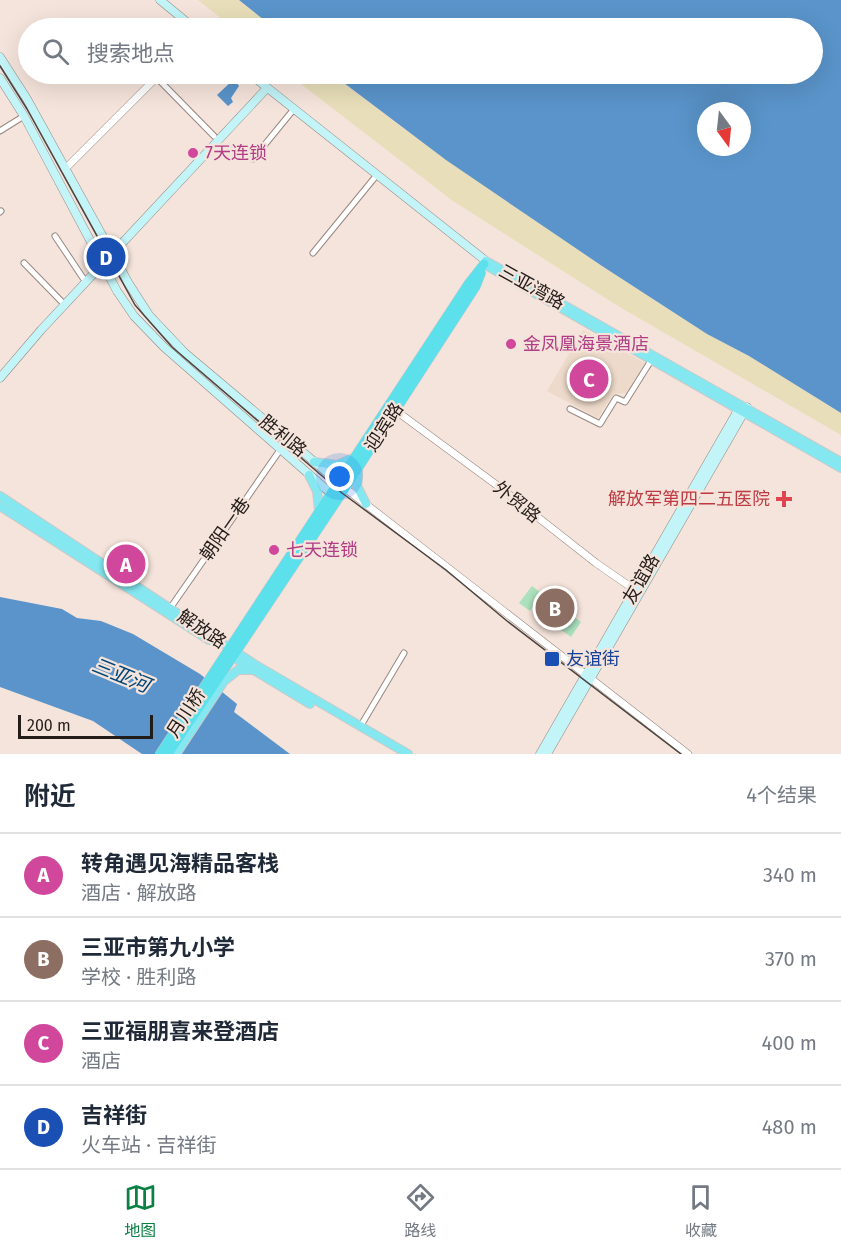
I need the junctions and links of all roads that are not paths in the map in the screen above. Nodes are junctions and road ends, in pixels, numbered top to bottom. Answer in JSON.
{"nodes":[{"id":1,"x":160,"y":0,"type":"edge"},
{"id":2,"x":182,"y":18,"type":"edge"},
{"id":3,"x":0,"y":57,"type":"edge"},
{"id":4,"x":0,"y":79,"type":"edge"},
{"id":5,"x":153,"y":84,"type":"edge"},
{"id":6,"x":166,"y":84,"type":"edge"},
{"id":7,"x":262,"y":84,"type":"edge"},
{"id":8,"x":265,"y":87,"type":"junction"},
{"id":9,"x":294,"y":109,"type":"junction"},
{"id":10,"x":24,"y":116,"type":"junction"},
{"id":11,"x":0,"y":131,"type":"edge"},
{"id":12,"x":214,"y":136,"type":"junction"},
{"id":13,"x":253,"y":159,"type":"dead end"},
{"id":14,"x":65,"y":169,"type":"junction"},
{"id":15,"x":376,"y":176,"type":"junction"},
{"id":16,"x":56,"y":236,"type":"dead end"},
{"id":17,"x":111,"y":251,"type":"junction"},
{"id":18,"x":313,"y":254,"type":"dead end"},
{"id":19,"x":101,"y":262,"type":"junction"},
{"id":20,"x":24,"y":263,"type":"dead end"},
{"id":21,"x":485,"y":263,"type":"junction"},
{"id":22,"x":83,"y":278,"type":"junction"},
{"id":23,"x":62,"y":302,"type":"junction"},
{"id":24,"x":652,"y":359,"type":"junction"},
{"id":25,"x":0,"y":370,"type":"edge"},
{"id":26,"x":0,"y":378,"type":"edge"},
{"id":27,"x":743,"y":408,"type":"junction"},
{"id":28,"x":570,"y":409,"type":"dead end"},
{"id":29,"x":395,"y":410,"type":"junction"},
{"id":30,"x":280,"y":450,"type":"junction"},
{"id":31,"x":351,"y":459,"type":"junction"},
{"id":32,"x":314,"y":462,"type":"junction"},
{"id":33,"x":841,"y":462,"type":"edge"},
{"id":34,"x":358,"y":468,"type":"junction"},
{"id":35,"x":841,"y":468,"type":"edge"},
{"id":36,"x":309,"y":475,"type":"junction"},
{"id":37,"x":341,"y":485,"type":"junction"},
{"id":38,"x":0,"y":496,"type":"edge"},
{"id":39,"x":334,"y":496,"type":"junction"},
{"id":40,"x":366,"y":504,"type":"junction"},
{"id":41,"x":0,"y":506,"type":"edge"},
{"id":42,"x":319,"y":510,"type":"junction"},
{"id":43,"x":637,"y":591,"type":"junction"},
{"id":44,"x":171,"y":608,"type":"junction"},
{"id":45,"x":231,"y":652,"type":"junction"},
{"id":46,"x":404,"y":653,"type":"dead end"},
{"id":47,"x":252,"y":670,"type":"junction"},
{"id":48,"x":588,"y":676,"type":"junction"},
{"id":49,"x":219,"y":677,"type":"junction"},
{"id":50,"x":360,"y":727,"type":"junction"},
{"id":51,"x":160,"y":754,"type":"edge"},
{"id":52,"x":168,"y":754,"type":"edge"},
{"id":53,"x":176,"y":754,"type":"edge"},
{"id":54,"x":396,"y":754,"type":"edge"},
{"id":55,"x":408,"y":754,"type":"edge"},
{"id":56,"x":540,"y":754,"type":"edge"},
{"id":57,"x":547,"y":754,"type":"edge"},
{"id":58,"x":688,"y":754,"type":"edge"}],
"edges":[{"from":1,"to":2,"type":"main road"},
{"from":3,"to":14,"type":"main road","name":"胜利路"},
{"from":4,"to":10,"type":"main road","name":"胜利路"},
{"from":5,"to":14,"type":"street"},
{"from":6,"to":12,"type":"street"},
{"from":7,"to":8,"type":"main road","name":"三亚湾路"},
{"from":8,"to":9,"type":"main road","name":"三亚湾路"},
{"from":8,"to":12,"type":"main road"},
{"from":8,"to":17,"type":"main road"},
{"from":9,"to":13,"type":"street"},
{"from":9,"to":15,"type":"main road","name":"三亚湾路"},
{"from":10,"to":11,"type":"street"},
{"from":10,"to":19,"type":"main road","name":"胜利路"},
{"from":12,"to":17,"type":"main road"},
{"from":14,"to":17,"type":"main road","name":"胜利路"},
{"from":15,"to":18,"type":"street"},
{"from":15,"to":21,"type":"main road","name":"三亚湾路"},
{"from":16,"to":22,"type":"street"},
{"from":17,"to":19,"type":"main road"},
{"from":17,"to":32,"type":"main road","name":"胜利路"},
{"from":19,"to":22,"type":"main road"},
{"from":19,"to":26,"type":"main road"},
{"from":19,"to":30,"type":"main road","name":"胜利路"},
{"from":20,"to":23,"type":"street"},
{"from":21,"to":24,"type":"main road","name":"三亚湾路"},
{"from":21,"to":27,"type":"main road","name":"三亚湾路"},
{"from":21,"to":29,"type":"highway","name":"迎宾路"},
{"from":21,"to":31,"type":"highway","name":"迎宾路"},
{"from":22,"to":23,"type":"main road"},
{"from":23,"to":25,"type":"main road"},
{"from":24,"to":27,"type":"main road","name":"三亚湾路"},
{"from":24,"to":28,"type":"street"},
{"from":27,"to":33,"type":"main road","name":"三亚湾路"},
{"from":27,"to":35,"type":"main road","name":"三亚湾路"},
{"from":27,"to":43,"type":"main road","name":"友谊路"},
{"from":29,"to":34,"type":"highway","name":"迎宾路"},
{"from":29,"to":43,"type":"street","name":"外贸路"},
{"from":30,"to":36,"type":"main road","name":"胜利路"},
{"from":30,"to":44,"type":"street","name":"朝阳一巷"},
{"from":31,"to":32,"type":"main road"},
{"from":31,"to":37,"type":"highway","name":"迎宾路"},
{"from":32,"to":37,"type":"main road","name":"胜利路"},
{"from":34,"to":37,"type":"highway","name":"迎宾路"},
{"from":34,"to":40,"type":"main road"},
{"from":36,"to":39,"type":"main road","name":"胜利路"},
{"from":36,"to":42,"type":"main road"},
{"from":37,"to":39,"type":"highway","name":"迎宾路"},
{"from":37,"to":40,"type":"street","name":"胜利路"},
{"from":38,"to":44,"type":"main road","name":"解放路"},
{"from":39,"to":42,"type":"highway","name":"迎宾路"},
{"from":39,"to":45,"type":"highway","name":"迎宾路"},
{"from":40,"to":48,"type":"street","name":"胜利路"},
{"from":41,"to":45,"type":"main road","name":"解放路"},
{"from":42,"to":45,"type":"highway","name":"迎宾路"},
{"from":43,"to":48,"type":"main road","name":"友谊路"},
{"from":44,"to":45,"type":"main road","name":"解放路"},
{"from":45,"to":47,"type":"main road","name":"解放路"},
{"from":45,"to":49,"type":"highway","name":"迎宾路"},
{"from":45,"to":50,"type":"main road","name":"解放路"},
{"from":46,"to":50,"type":"street"},
{"from":47,"to":49,"type":"main road"},
{"from":47,"to":54,"type":"main road","name":"解放路"},
{"from":48,"to":56,"type":"main road","name":"友谊路"},
{"from":48,"to":57,"type":"main road","name":"友谊路"},
{"from":48,"to":58,"type":"street","name":"胜利路"},
{"from":49,"to":51,"type":"highway","name":"月川桥"},
{"from":49,"to":52,"type":"highway","name":"月川桥"},
{"from":49,"to":53,"type":"main road"},
{"from":50,"to":55,"type":"main road","name":"解放路"}]}
